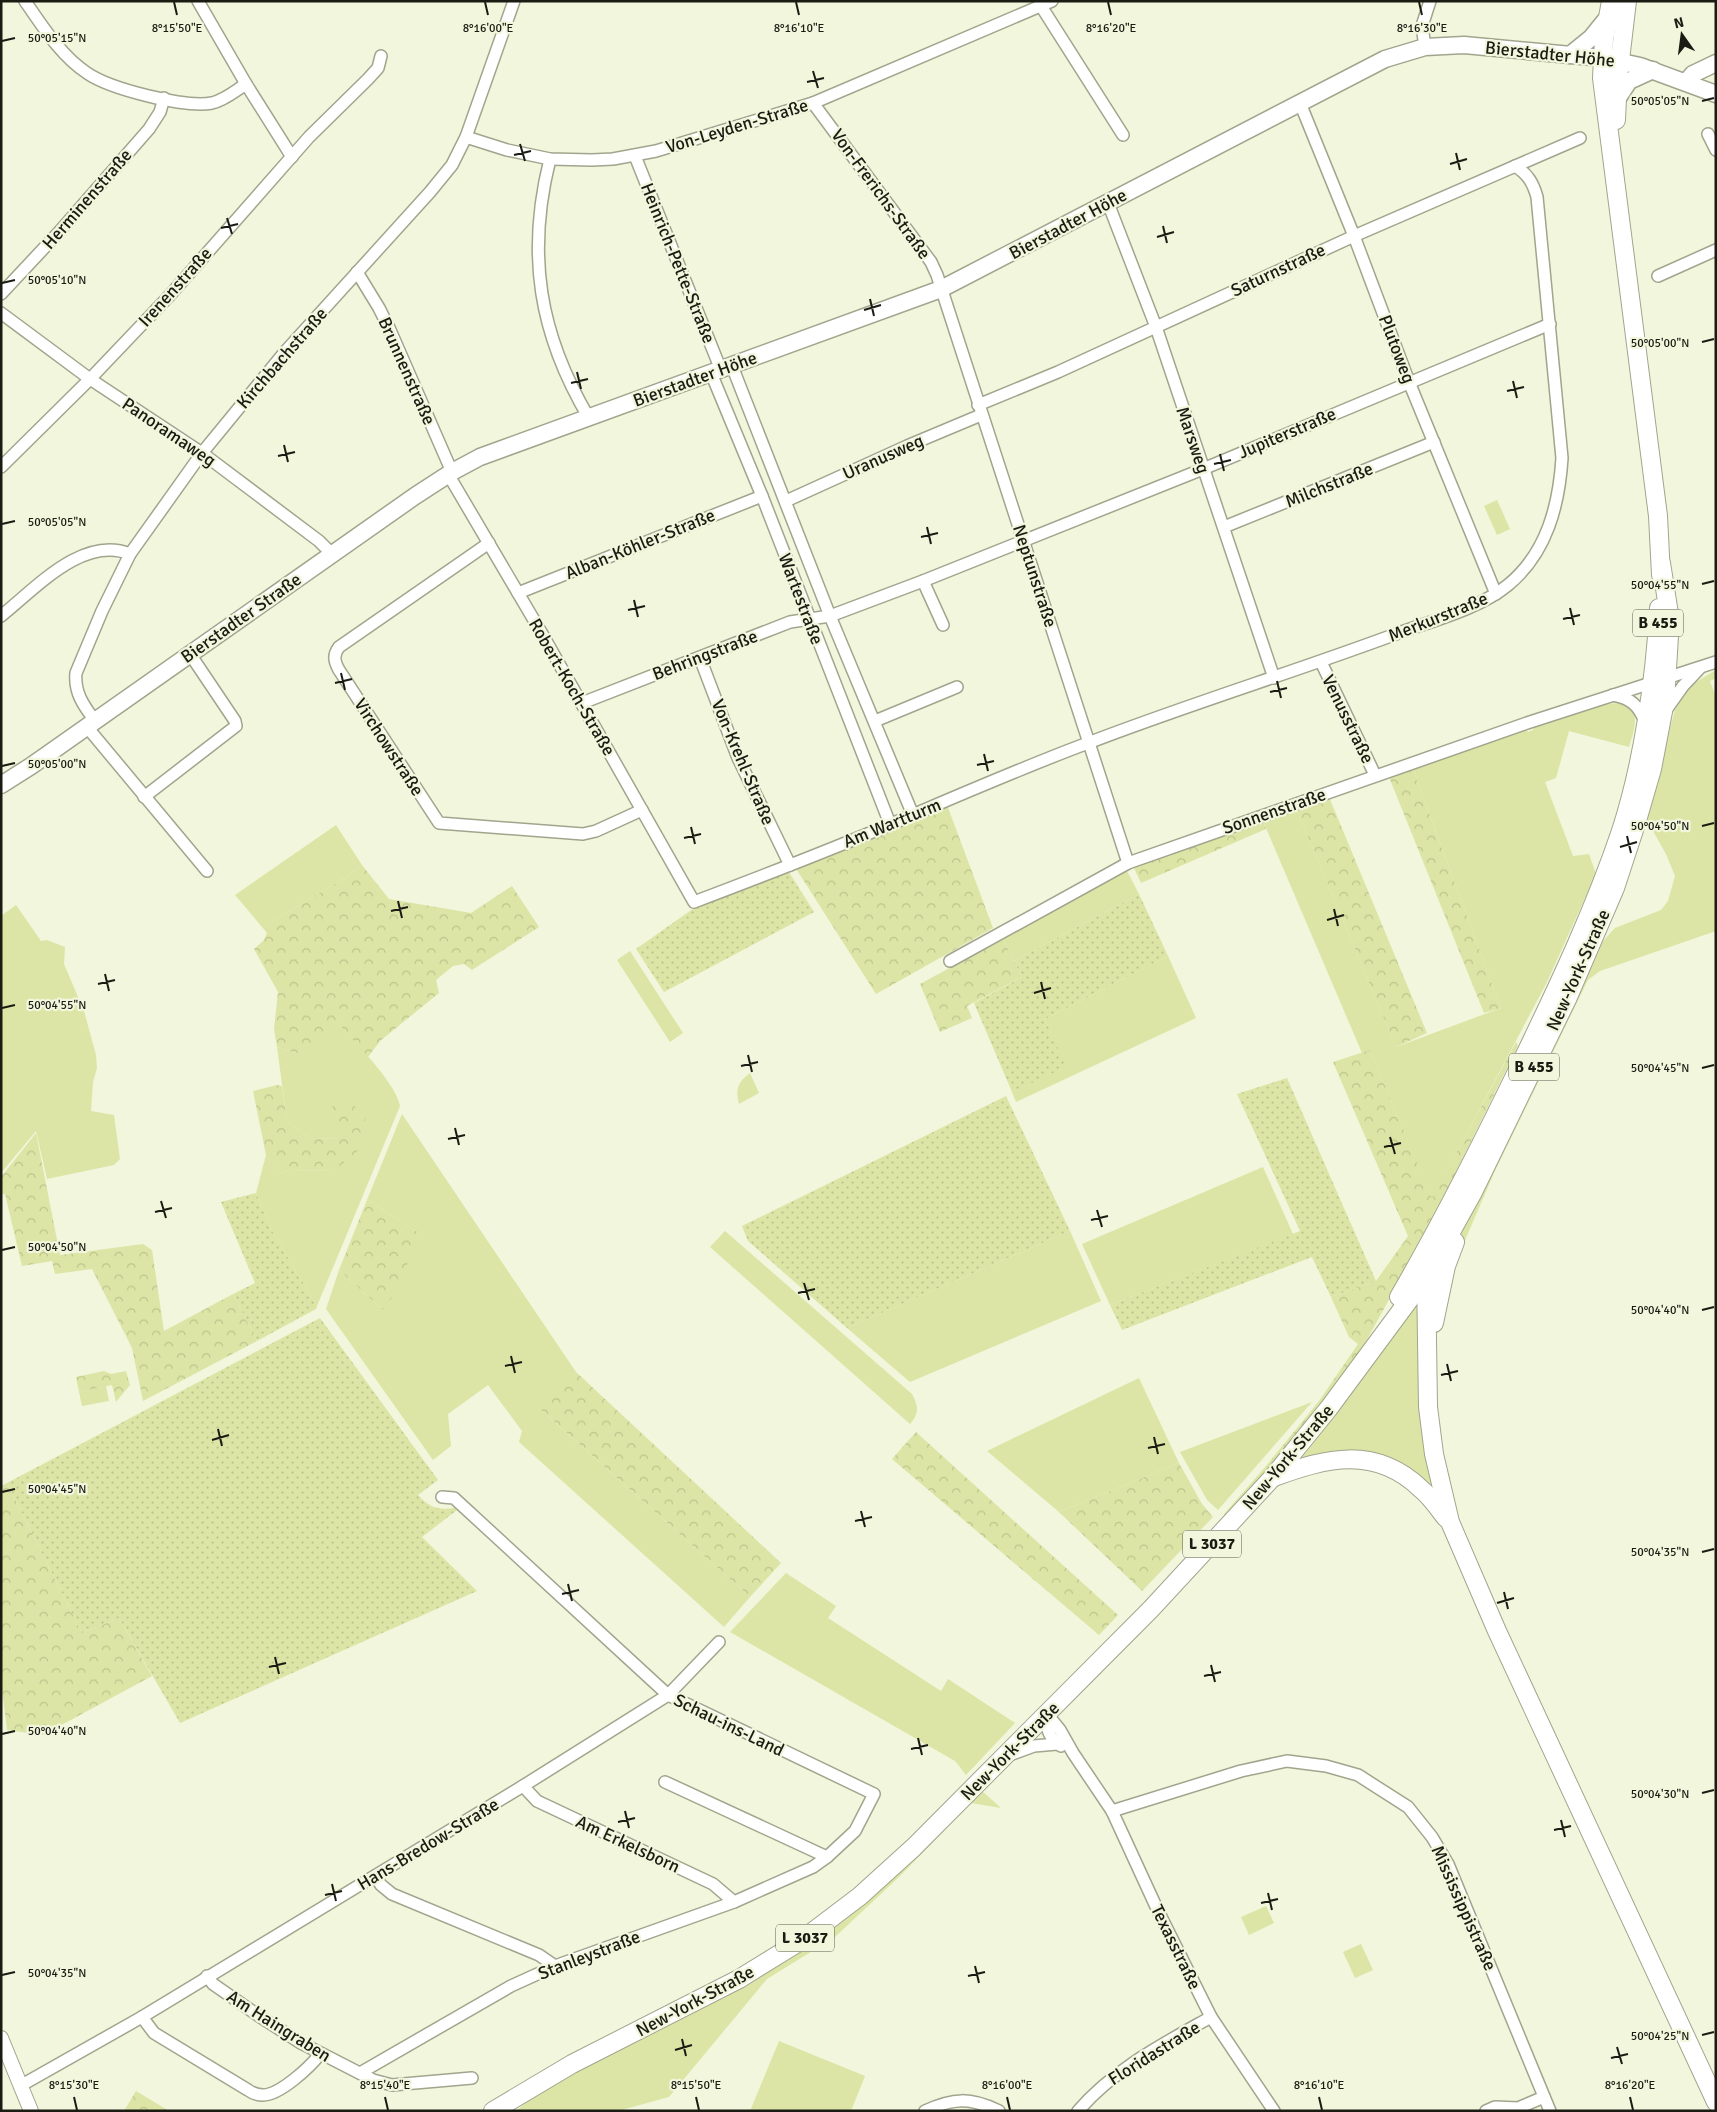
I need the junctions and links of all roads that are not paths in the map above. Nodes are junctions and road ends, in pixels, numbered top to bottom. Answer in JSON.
{"nodes":[{"id":1,"x":26,"y":1,"type":"edge"},
{"id":2,"x":198,"y":1,"type":"edge"},
{"id":3,"x":514,"y":1,"type":"edge"},
{"id":4,"x":1052,"y":1,"type":"edge"},
{"id":5,"x":1430,"y":1,"type":"edge"},
{"id":6,"x":1627,"y":1,"type":"edge"},
{"id":7,"x":1041,"y":6,"type":"junction"},
{"id":8,"x":1610,"y":9,"type":"edge"},
{"id":9,"x":1425,"y":47,"type":"junction"},
{"id":10,"x":1570,"y":55,"type":"junction"},
{"id":11,"x":381,"y":56,"type":"dead end"},
{"id":12,"x":1611,"y":59,"type":"junction"},
{"id":13,"x":1716,"y":63,"type":"edge"},
{"id":14,"x":1653,"y":70,"type":"junction"},
{"id":15,"x":1686,"y":82,"type":"junction"},
{"id":16,"x":246,"y":84,"type":"junction"},
{"id":17,"x":1716,"y":94,"type":"edge"},
{"id":18,"x":164,"y":98,"type":"junction"},
{"id":19,"x":1616,"y":101,"type":"junction"},
{"id":20,"x":813,"y":103,"type":"junction"},
{"id":21,"x":1300,"y":103,"type":"junction"},
{"id":22,"x":1708,"y":134,"type":"dead end"},
{"id":23,"x":1123,"y":135,"type":"dead end"},
{"id":24,"x":466,"y":137,"type":"junction"},
{"id":25,"x":1580,"y":138,"type":"dead end"},
{"id":26,"x":1716,"y":150,"type":"edge"},
{"id":27,"x":635,"y":156,"type":"junction"},
{"id":28,"x":292,"y":157,"type":"junction"},
{"id":29,"x":550,"y":159,"type":"junction"},
{"id":30,"x":1515,"y":166,"type":"junction"},
{"id":31,"x":1615,"y":170,"type":"junction"},
{"id":32,"x":1108,"y":203,"type":"junction"},
{"id":33,"x":1354,"y":236,"type":"junction"},
{"id":34,"x":1716,"y":250,"type":"edge"},
{"id":35,"x":357,"y":272,"type":"junction"},
{"id":36,"x":1658,"y":276,"type":"dead end"},
{"id":37,"x":941,"y":289,"type":"junction"},
{"id":38,"x":1,"y":294,"type":"edge"},
{"id":39,"x":1,"y":313,"type":"edge"},
{"id":40,"x":1550,"y":324,"type":"junction"},
{"id":41,"x":1156,"y":327,"type":"junction"},
{"id":42,"x":721,"y":370,"type":"junction"},
{"id":43,"x":90,"y":379,"type":"junction"},
{"id":44,"x":1409,"y":382,"type":"junction"},
{"id":45,"x":980,"y":410,"type":"junction"},
{"id":46,"x":589,"y":418,"type":"junction"},
{"id":47,"x":1434,"y":442,"type":"junction"},
{"id":48,"x":202,"y":453,"type":"junction"},
{"id":49,"x":1,"y":467,"type":"edge"},
{"id":50,"x":1203,"y":469,"type":"junction"},
{"id":51,"x":450,"y":473,"type":"junction"},
{"id":52,"x":762,"y":496,"type":"junction"},
{"id":53,"x":786,"y":501,"type":"junction"},
{"id":54,"x":1224,"y":527,"type":"junction"},
{"id":55,"x":1023,"y":539,"type":"junction"},
{"id":56,"x":489,"y":543,"type":"junction"},
{"id":57,"x":130,"y":554,"type":"junction"},
{"id":58,"x":333,"y":554,"type":"junction"},
{"id":59,"x":923,"y":581,"type":"junction"},
{"id":60,"x":518,"y":592,"type":"junction"},
{"id":61,"x":1496,"y":594,"type":"junction"},
{"id":62,"x":1,"y":616,"type":"edge"},
{"id":63,"x":830,"y":616,"type":"junction"},
{"id":64,"x":808,"y":618,"type":"junction"},
{"id":65,"x":943,"y":625,"type":"dead end"},
{"id":66,"x":190,"y":654,"type":"junction"},
{"id":67,"x":700,"y":658,"type":"junction"},
{"id":68,"x":1321,"y":662,"type":"junction"},
{"id":69,"x":1716,"y":662,"type":"edge"},
{"id":70,"x":1701,"y":667,"type":"junction"},
{"id":71,"x":1274,"y":678,"type":"junction"},
{"id":72,"x":1659,"y":680,"type":"junction"},
{"id":73,"x":957,"y":687,"type":"dead end"},
{"id":74,"x":1613,"y":695,"type":"junction"},
{"id":75,"x":582,"y":703,"type":"junction"},
{"id":76,"x":1663,"y":716,"type":"junction"},
{"id":77,"x":875,"y":721,"type":"junction"},
{"id":78,"x":1645,"y":722,"type":"junction"},
{"id":79,"x":91,"y":724,"type":"junction"},
{"id":80,"x":1088,"y":742,"type":"junction"},
{"id":81,"x":31,"y":766,"type":"junction"},
{"id":82,"x":1375,"y":775,"type":"junction"},
{"id":83,"x":1,"y":785,"type":"edge"},
{"id":84,"x":1,"y":790,"type":"edge"},
{"id":85,"x":144,"y":797,"type":"junction"},
{"id":86,"x":642,"y":810,"type":"junction"},
{"id":87,"x":913,"y":815,"type":"junction"},
{"id":88,"x":890,"y":824,"type":"junction"},
{"id":89,"x":1128,"y":863,"type":"junction"},
{"id":90,"x":790,"y":865,"type":"junction"},
{"id":91,"x":207,"y":871,"type":"dead end"},
{"id":92,"x":694,"y":902,"type":"joint"},
{"id":93,"x":950,"y":961,"type":"dead end"},
{"id":94,"x":1472,"y":1194,"type":"junction"},
{"id":95,"x":1432,"y":1241,"type":"junction"},
{"id":96,"x":1426,"y":1277,"type":"junction"},
{"id":97,"x":1428,"y":1360,"type":"junction"},
{"id":98,"x":1349,"y":1382,"type":"junction"},
{"id":99,"x":1273,"y":1477,"type":"junction"},
{"id":100,"x":442,"y":1497,"type":"dead end"},
{"id":101,"x":1450,"y":1522,"type":"junction"},
{"id":102,"x":719,"y":1642,"type":"dead end"},
{"id":103,"x":668,"y":1695,"type":"junction"},
{"id":104,"x":1046,"y":1715,"type":"junction"},
{"id":105,"x":1057,"y":1744,"type":"junction"},
{"id":106,"x":1073,"y":1753,"type":"junction"},
{"id":107,"x":1004,"y":1758,"type":"junction"},
{"id":108,"x":665,"y":1782,"type":"dead end"},
{"id":109,"x":523,"y":1786,"type":"junction"},
{"id":110,"x":874,"y":1794,"type":"joint"},
{"id":111,"x":1112,"y":1811,"type":"junction"},
{"id":112,"x":827,"y":1857,"type":"junction"},
{"id":113,"x":375,"y":1876,"type":"junction"},
{"id":114,"x":734,"y":1902,"type":"junction"},
{"id":115,"x":555,"y":1966,"type":"junction"},
{"id":116,"x":206,"y":1976,"type":"junction"},
{"id":117,"x":142,"y":2017,"type":"junction"},
{"id":118,"x":1211,"y":2018,"type":"junction"},
{"id":119,"x":1,"y":2038,"type":"edge"},
{"id":120,"x":320,"y":2054,"type":"junction"},
{"id":121,"x":360,"y":2073,"type":"junction"},
{"id":122,"x":472,"y":2078,"type":"dead end"},
{"id":123,"x":20,"y":2086,"type":"junction"},
{"id":124,"x":518,"y":2096,"type":"junction"},
{"id":125,"x":1544,"y":2097,"type":"junction"},
{"id":126,"x":1716,"y":2102,"type":"edge"},
{"id":127,"x":30,"y":2111,"type":"edge"},
{"id":128,"x":35,"y":2111,"type":"edge"},
{"id":129,"x":493,"y":2111,"type":"edge"},
{"id":130,"x":500,"y":2111,"type":"edge"},
{"id":131,"x":925,"y":2111,"type":"edge"},
{"id":132,"x":999,"y":2111,"type":"edge"},
{"id":133,"x":1078,"y":2111,"type":"edge"},
{"id":134,"x":1274,"y":2111,"type":"edge"},
{"id":135,"x":1486,"y":2111,"type":"edge"},
{"id":136,"x":1550,"y":2111,"type":"edge"}],
"edges":[{"from":1,"to":18,"type":"street"},
{"from":2,"to":16,"type":"street"},
{"from":3,"to":24,"type":"street","name":"Kirchbachstraße"},
{"from":4,"to":7,"type":"street","name":"Von-Leyden-Straße"},
{"from":5,"to":9,"type":"street"},
{"from":6,"to":12,"type":"main road","number":"B 455"},
{"from":7,"to":20,"type":"street","name":"Von-Leyden-Straße"},
{"from":7,"to":23,"type":"street"},
{"from":8,"to":10,"type":"main road"},
{"from":8,"to":12,"type":"main road","number":"B 455"},
{"from":9,"to":10,"type":"main road","name":"Bierstadter Höhe"},
{"from":9,"to":21,"type":"main road","name":"Bierstadter Höhe"},
{"from":10,"to":12,"type":"main road","name":"Bierstadter Höhe"},
{"from":11,"to":28,"type":"street","name":"Irenenstraße"},
{"from":12,"to":14,"type":"main road","name":"Bierstadter Höhe"},
{"from":12,"to":19,"type":"main road","number":"B 455"},
{"from":12,"to":31,"type":"main road","number":"B 455"},
{"from":13,"to":15,"type":"main road"},
{"from":14,"to":15,"type":"main road","name":"Bierstadter Höhe"},
{"from":14,"to":19,"type":"main road"},
{"from":15,"to":17,"type":"main road","name":"Bierstadter Höhe"},
{"from":16,"to":18,"type":"street"},
{"from":16,"to":28,"type":"street"},
{"from":18,"to":38,"type":"street","name":"Herminenstraße"},
{"from":19,"to":31,"type":"main road","number":"B 455"},
{"from":20,"to":27,"type":"street","name":"Von-Leyden-Straße"},
{"from":20,"to":37,"type":"street","name":"Von-Frerichs-Straße"},
{"from":21,"to":32,"type":"main road","name":"Bierstadter Höhe"},
{"from":21,"to":33,"type":"street","name":"Plutoweg"},
{"from":22,"to":26,"type":"street"},
{"from":24,"to":29,"type":"street","name":"Von-Leyden-Straße"},
{"from":24,"to":35,"type":"street","name":"Kirchbachstraße"},
{"from":25,"to":30,"type":"street","name":"Saturnstraße"},
{"from":27,"to":29,"type":"street","name":"Von-Leyden-Straße"},
{"from":27,"to":42,"type":"street","name":"Heinrich-Pette-Straße"},
{"from":28,"to":43,"type":"street","name":"Irenenstraße"},
{"from":29,"to":46,"type":"street"},
{"from":30,"to":33,"type":"street","name":"Saturnstraße"},
{"from":30,"to":40,"type":"street","name":"Merkurstraße"},
{"from":31,"to":72,"type":"main road","number":"B 455"},
{"from":32,"to":37,"type":"main road","name":"Bierstadter Höhe"},
{"from":32,"to":41,"type":"street","name":"Marsweg"},
{"from":33,"to":41,"type":"street","name":"Saturnstraße"},
{"from":33,"to":44,"type":"street","name":"Plutoweg"},
{"from":34,"to":36,"type":"street"},
{"from":35,"to":48,"type":"street","name":"Kirchbachstraße"},
{"from":35,"to":51,"type":"street","name":"Brunnenstraße"},
{"from":37,"to":42,"type":"main road","name":"Bierstadter Höhe"},
{"from":37,"to":45,"type":"street","name":"Neptunstraße"},
{"from":39,"to":43,"type":"street","name":"Panoramaweg"},
{"from":40,"to":44,"type":"street","name":"Jupiterstraße"},
{"from":40,"to":61,"type":"street","name":"Merkurstraße"},
{"from":41,"to":45,"type":"street","name":"Saturnstraße"},
{"from":41,"to":50,"type":"street","name":"Marsweg"},
{"from":42,"to":46,"type":"main road","name":"Bierstadter Höhe"},
{"from":42,"to":52,"type":"street","name":"Wartestraße"},
{"from":42,"to":53,"type":"street","name":"Wartestraße"},
{"from":43,"to":48,"type":"street","name":"Panoramaweg"},
{"from":43,"to":49,"type":"street","name":"Irenenstraße"},
{"from":44,"to":47,"type":"street","name":"Plutoweg"},
{"from":44,"to":50,"type":"street","name":"Jupiterstraße"},
{"from":45,"to":53,"type":"street","name":"Uranusweg"},
{"from":45,"to":55,"type":"street","name":"Neptunstraße"},
{"from":46,"to":51,"type":"main road","name":"Bierstadter Höhe"},
{"from":47,"to":54,"type":"street","name":"Milchstraße"},
{"from":47,"to":61,"type":"street","name":"Plutoweg"},
{"from":48,"to":57,"type":"street","name":"Kirchbachstraße"},
{"from":48,"to":58,"type":"street","name":"Panoramaweg"},
{"from":50,"to":54,"type":"street","name":"Marsweg"},
{"from":50,"to":55,"type":"street","name":"Jupiterstraße"},
{"from":51,"to":56,"type":"street","name":"Robert-Koch-Straße"},
{"from":51,"to":58,"type":"main road","name":"Bierstadter Straße"},
{"from":52,"to":60,"type":"street","name":"Alban-Köhler-Straße"},
{"from":52,"to":64,"type":"street","name":"Wartestraße"},
{"from":53,"to":63,"type":"street","name":"Wartestraße"},
{"from":54,"to":71,"type":"street","name":"Marsweg"},
{"from":55,"to":59,"type":"street","name":"Jupiterstraße"},
{"from":55,"to":80,"type":"street","name":"Neptunstraße"},
{"from":56,"to":60,"type":"street","name":"Robert-Koch-Straße"},
{"from":56,"to":86,"type":"street","name":"Virchowstraße"},
{"from":57,"to":62,"type":"street"},
{"from":57,"to":79,"type":"street","name":"Kirchbachstraße"},
{"from":58,"to":66,"type":"main road","name":"Bierstadter Straße"},
{"from":59,"to":63,"type":"street","name":"Behringstraße"},
{"from":59,"to":65,"type":"street"},
{"from":60,"to":75,"type":"street","name":"Robert-Koch-Straße"},
{"from":61,"to":68,"type":"street","name":"Merkurstraße"},
{"from":63,"to":64,"type":"street","name":"Behringstraße"},
{"from":63,"to":77,"type":"street","name":"Wartestraße"},
{"from":64,"to":67,"type":"street","name":"Behringstraße"},
{"from":64,"to":88,"type":"street","name":"Wartestraße"},
{"from":66,"to":79,"type":"main road","name":"Bierstadter Straße"},
{"from":66,"to":85,"type":"street"},
{"from":67,"to":75,"type":"street","name":"Behringstraße"},
{"from":67,"to":90,"type":"street","name":"Von-Krehl-Straße"},
{"from":68,"to":71,"type":"street","name":"Merkurstraße"},
{"from":68,"to":82,"type":"street","name":"Venusstraße"},
{"from":69,"to":70,"type":"street","name":"Sonnenstraße"},
{"from":70,"to":72,"type":"street","name":"Sonnenstraße"},
{"from":70,"to":76,"type":"street"},
{"from":71,"to":80,"type":"street","name":"Merkurstraße"},
{"from":72,"to":74,"type":"street","name":"Sonnenstraße"},
{"from":72,"to":76,"type":"main road","number":"B 455"},
{"from":72,"to":78,"type":"main road","number":"B 455"},
{"from":73,"to":77,"type":"street"},
{"from":74,"to":78,"type":"street"},
{"from":74,"to":82,"type":"street","name":"Sonnenstraße"},
{"from":75,"to":86,"type":"street","name":"Robert-Koch-Straße"},
{"from":76,"to":94,"type":"main road","name":"New-York-Straße","number":"B 455"},
{"from":77,"to":87,"type":"street","name":"Wartestraße"},
{"from":78,"to":95,"type":"main road","name":"New-York-Straße","number":"B 455"},
{"from":79,"to":81,"type":"main road","name":"Bierstadter Straße"},
{"from":79,"to":85,"type":"street","name":"Kirchbachstraße"},
{"from":80,"to":87,"type":"street","name":"Am Wartturm"},
{"from":80,"to":89,"type":"street","name":"Neptunstraße"},
{"from":81,"to":83,"type":"main road","name":"Bierstadter Straße"},
{"from":81,"to":84,"type":"main road","name":"Bierstadter Straße"},
{"from":82,"to":89,"type":"street","name":"Sonnenstraße"},
{"from":85,"to":91,"type":"street","name":"Kirchbachstraße"},
{"from":86,"to":92,"type":"street","name":"Robert-Koch-Straße"},
{"from":87,"to":88,"type":"street","name":"Am Wartturm"},
{"from":88,"to":90,"type":"street","name":"Am Wartturm"},
{"from":89,"to":93,"type":"street","name":"Sonnenstraße"},
{"from":90,"to":92,"type":"street","name":"Am Wartturm"},
{"from":94,"to":96,"type":"main road","name":"New-York-Straße","number":"L 3037"},
{"from":94,"to":97,"type":"main road","number":"B 455"},
{"from":95,"to":96,"type":"main road","number":"B 455"},
{"from":95,"to":98,"type":"main road","number":"L 3037"},
{"from":96,"to":97,"type":"main road","number":"B 455"},
{"from":96,"to":98,"type":"main road","name":"New-York-Straße","number":"L 3037"},
{"from":97,"to":101,"type":"main road","number":"B 455"},
{"from":98,"to":99,"type":"main road","name":"New-York-Straße","number":"L 3037"},
{"from":99,"to":101,"type":"main road"},
{"from":99,"to":104,"type":"main road","name":"New-York-Straße","number":"L 3037"},
{"from":100,"to":103,"type":"street","name":"Schau-ins-Land"},
{"from":101,"to":126,"type":"main road","number":"B 455"},
{"from":102,"to":103,"type":"street","name":"Hans-Bredow-Straße"},
{"from":103,"to":109,"type":"street","name":"Hans-Bredow-Straße"},
{"from":103,"to":110,"type":"street","name":"Schau-ins-Land"},
{"from":104,"to":105,"type":"street"},
{"from":104,"to":106,"type":"street"},
{"from":104,"to":107,"type":"main road","name":"New-York-Straße","number":"L 3037"},
{"from":105,"to":106,"type":"street"},
{"from":105,"to":107,"type":"street"},
{"from":106,"to":111,"type":"street","name":"Texasstraße"},
{"from":107,"to":124,"type":"main road","name":"New-York-Straße","number":"L 3037"},
{"from":108,"to":112,"type":"street"},
{"from":109,"to":113,"type":"street","name":"Hans-Bredow-Straße"},
{"from":109,"to":114,"type":"street","name":"Am Erkelsborn"},
{"from":110,"to":112,"type":"street","name":"Stanleystraße"},
{"from":111,"to":118,"type":"street","name":"Texasstraße"},
{"from":111,"to":125,"type":"street","name":"Mississippistraße"},
{"from":112,"to":114,"type":"street","name":"Stanleystraße"},
{"from":113,"to":115,"type":"street"},
{"from":113,"to":116,"type":"street","name":"Hans-Bredow-Straße"},
{"from":114,"to":115,"type":"street","name":"Stanleystraße"},
{"from":115,"to":121,"type":"street","name":"Stanleystraße"},
{"from":116,"to":117,"type":"street","name":"Hans-Bredow-Straße"},
{"from":116,"to":120,"type":"street","name":"Am Haingraben"},
{"from":117,"to":120,"type":"street"},
{"from":117,"to":123,"type":"street","name":"Hans-Bredow-Straße"},
{"from":118,"to":133,"type":"street","name":"Floridastraße"},
{"from":118,"to":134,"type":"street","name":"Texasstraße"},
{"from":119,"to":123,"type":"street"},
{"from":120,"to":121,"type":"street","name":"Am Haingraben"},
{"from":121,"to":122,"type":"street","name":"Am Haingraben"},
{"from":123,"to":127,"type":"street"},
{"from":123,"to":128,"type":"street"},
{"from":124,"to":129,"type":"main road","name":"New-York-Straße","number":"L 3037"},
{"from":124,"to":130,"type":"main road","name":"New-York-Straße","number":"L 3037"},
{"from":125,"to":135,"type":"street"},
{"from":125,"to":136,"type":"street","name":"Mississippistraße"},
{"from":131,"to":132,"type":"street"}]}
